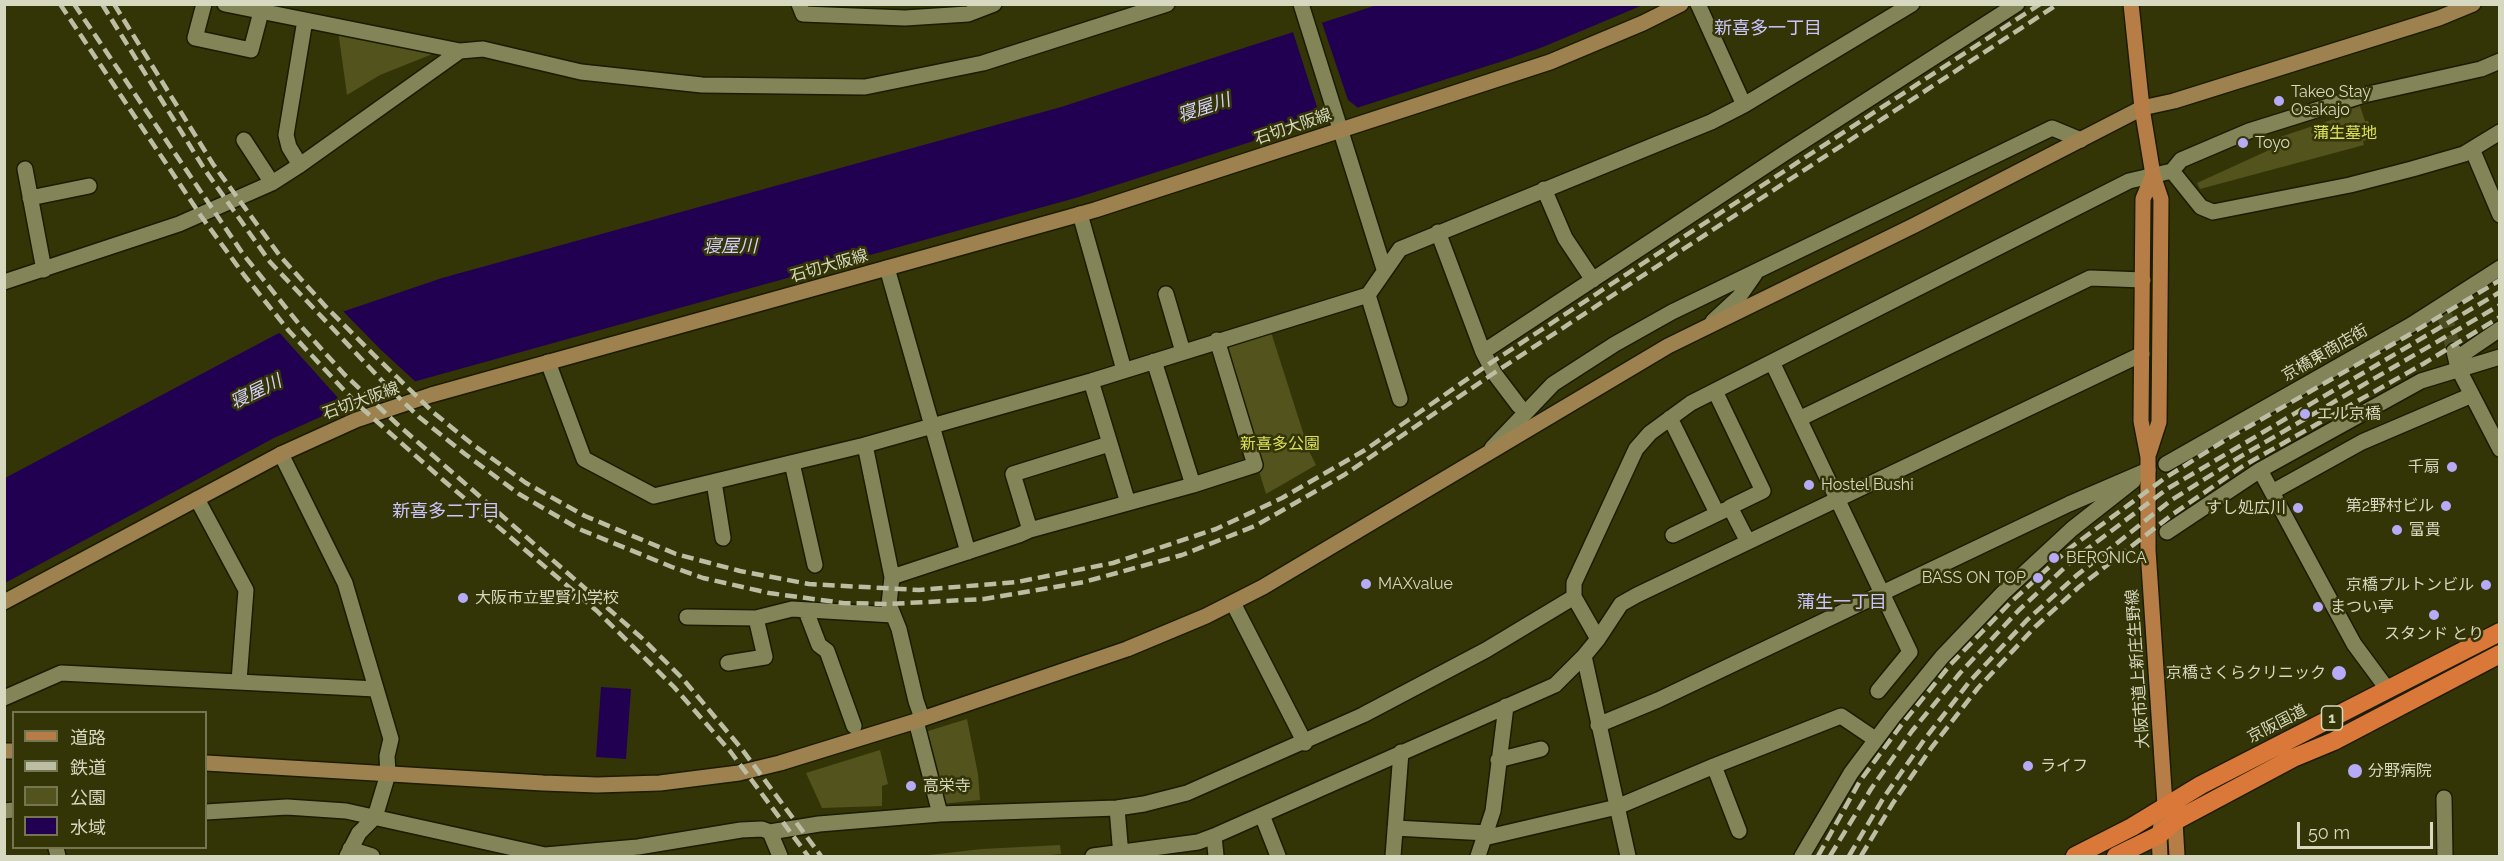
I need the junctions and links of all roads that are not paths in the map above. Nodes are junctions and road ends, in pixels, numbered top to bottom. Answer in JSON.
{"nodes":[{"id":1,"x":204,"y":4,"type":"edge"},
{"id":2,"x":225,"y":4,"type":"edge"},
{"id":3,"x":799,"y":4,"type":"edge"},
{"id":4,"x":994,"y":4,"type":"edge"},
{"id":5,"x":1167,"y":4,"type":"edge"},
{"id":6,"x":1301,"y":4,"type":"edge"},
{"id":7,"x":1681,"y":4,"type":"edge"},
{"id":8,"x":1698,"y":4,"type":"edge"},
{"id":9,"x":1912,"y":4,"type":"edge"},
{"id":10,"x":2017,"y":4,"type":"edge"},
{"id":11,"x":2130,"y":4,"type":"edge"},
{"id":12,"x":2473,"y":4,"type":"edge"},
{"id":13,"x":261,"y":12,"type":"junction"},
{"id":14,"x":305,"y":20,"type":"junction"},
{"id":15,"x":460,"y":51,"type":"junction"},
{"id":16,"x":2499,"y":62,"type":"edge"},
{"id":17,"x":1744,"y":105,"type":"junction"},
{"id":18,"x":2142,"y":108,"type":"junction"},
{"id":19,"x":1338,"y":124,"type":"junction"},
{"id":20,"x":2499,"y":132,"type":"edge"},
{"id":21,"x":244,"y":140,"type":"dead end"},
{"id":22,"x":2081,"y":140,"type":"junction"},
{"id":23,"x":2472,"y":149,"type":"junction"},
{"id":24,"x":300,"y":165,"type":"junction"},
{"id":25,"x":25,"y":169,"type":"dead end"},
{"id":26,"x":2172,"y":171,"type":"junction"},
{"id":27,"x":2153,"y":175,"type":"junction"},
{"id":28,"x":272,"y":183,"type":"junction"},
{"id":29,"x":89,"y":186,"type":"dead end"},
{"id":30,"x":1544,"y":189,"type":"junction"},
{"id":31,"x":30,"y":198,"type":"junction"},
{"id":32,"x":1080,"y":214,"type":"junction"},
{"id":33,"x":2499,"y":215,"type":"edge"},
{"id":34,"x":1438,"y":232,"type":"junction"},
{"id":35,"x":887,"y":268,"type":"junction"},
{"id":36,"x":2499,"y":268,"type":"edge"},
{"id":37,"x":1384,"y":269,"type":"junction"},
{"id":38,"x":44,"y":270,"type":"junction"},
{"id":39,"x":1756,"y":272,"type":"junction"},
{"id":40,"x":1593,"y":280,"type":"junction"},
{"id":41,"x":2143,"y":280,"type":"junction"},
{"id":42,"x":4,"y":282,"type":"edge"},
{"id":43,"x":1166,"y":294,"type":"dead end"},
{"id":44,"x":1368,"y":295,"type":"junction"},
{"id":45,"x":1704,"y":328,"type":"junction"},
{"id":46,"x":2499,"y":328,"type":"edge"},
{"id":47,"x":1217,"y":340,"type":"junction"},
{"id":48,"x":2454,"y":351,"type":"tunnel mouth"},
{"id":49,"x":1184,"y":352,"type":"junction"},
{"id":50,"x":1483,"y":352,"type":"junction"},
{"id":51,"x":2142,"y":354,"type":"junction"},
{"id":52,"x":2499,"y":357,"type":"edge"},
{"id":53,"x":548,"y":362,"type":"junction"},
{"id":54,"x":1154,"y":362,"type":"junction"},
{"id":55,"x":1772,"y":362,"type":"junction"},
{"id":56,"x":2458,"y":368,"type":"junction"},
{"id":57,"x":1124,"y":370,"type":"junction"},
{"id":58,"x":1091,"y":381,"type":"junction"},
{"id":59,"x":1715,"y":391,"type":"junction"},
{"id":60,"x":2472,"y":395,"type":"junction"},
{"id":61,"x":1400,"y":399,"type":"dead end"},
{"id":62,"x":1519,"y":406,"type":"dead end"},
{"id":63,"x":1670,"y":418,"type":"junction"},
{"id":64,"x":1799,"y":419,"type":"junction"},
{"id":65,"x":931,"y":427,"type":"junction"},
{"id":66,"x":1109,"y":444,"type":"junction"},
{"id":67,"x":865,"y":445,"type":"junction"},
{"id":68,"x":2499,"y":449,"type":"edge"},
{"id":69,"x":281,"y":454,"type":"junction"},
{"id":70,"x":1486,"y":455,"type":"junction"},
{"id":71,"x":792,"y":462,"type":"junction"},
{"id":72,"x":2148,"y":464,"type":"junction"},
{"id":73,"x":2166,"y":464,"type":"dead end"},
{"id":74,"x":2260,"y":470,"type":"junction"},
{"id":75,"x":714,"y":482,"type":"junction"},
{"id":76,"x":1193,"y":485,"type":"junction"},
{"id":77,"x":2272,"y":492,"type":"junction"},
{"id":78,"x":197,"y":499,"type":"junction"},
{"id":79,"x":1838,"y":499,"type":"junction"},
{"id":80,"x":1128,"y":503,"type":"junction"},
{"id":81,"x":1724,"y":510,"type":"junction"},
{"id":82,"x":1030,"y":530,"type":"junction"},
{"id":83,"x":2167,"y":532,"type":"dead end"},
{"id":84,"x":1673,"y":535,"type":"dead end"},
{"id":85,"x":723,"y":538,"type":"dead end"},
{"id":86,"x":1748,"y":542,"type":"junction"},
{"id":87,"x":968,"y":552,"type":"junction"},
{"id":88,"x":815,"y":565,"type":"dead end"},
{"id":89,"x":892,"y":577,"type":"junction"},
{"id":90,"x":1883,"y":591,"type":"junction"},
{"id":91,"x":1574,"y":597,"type":"junction"},
{"id":92,"x":4,"y":602,"type":"edge"},
{"id":93,"x":1233,"y":603,"type":"junction"},
{"id":94,"x":806,"y":610,"type":"junction"},
{"id":95,"x":893,"y":615,"type":"junction"},
{"id":96,"x":687,"y":617,"type":"dead end"},
{"id":97,"x":756,"y":618,"type":"junction"},
{"id":98,"x":2499,"y":632,"type":"edge"},
{"id":99,"x":1598,"y":639,"type":"junction"},
{"id":100,"x":2499,"y":654,"type":"edge"},
{"id":101,"x":1584,"y":656,"type":"junction"},
{"id":102,"x":728,"y":663,"type":"dead end"},
{"id":103,"x":239,"y":681,"type":"junction"},
{"id":104,"x":376,"y":689,"type":"junction"},
{"id":105,"x":2388,"y":690,"type":"junction"},
{"id":106,"x":1878,"y":691,"type":"dead end"},
{"id":107,"x":4,"y":699,"type":"edge"},
{"id":108,"x":1506,"y":706,"type":"junction"},
{"id":109,"x":919,"y":720,"type":"junction"},
{"id":110,"x":1598,"y":725,"type":"junction"},
{"id":111,"x":854,"y":726,"type":"dead end"},
{"id":112,"x":1875,"y":739,"type":"junction"},
{"id":113,"x":1305,"y":743,"type":"junction"},
{"id":114,"x":1540,"y":749,"type":"dead end"},
{"id":115,"x":1401,"y":752,"type":"junction"},
{"id":116,"x":1498,"y":760,"type":"junction"},
{"id":117,"x":207,"y":763,"type":"edge"},
{"id":118,"x":1714,"y":766,"type":"junction"},
{"id":119,"x":388,"y":774,"type":"junction"},
{"id":120,"x":2444,"y":798,"type":"dead end"},
{"id":121,"x":1617,"y":807,"type":"junction"},
{"id":122,"x":1117,"y":808,"type":"junction"},
{"id":123,"x":207,"y":812,"type":"edge"},
{"id":124,"x":2170,"y":813,"type":"junction"},
{"id":125,"x":940,"y":814,"type":"junction"},
{"id":126,"x":1262,"y":815,"type":"junction"},
{"id":127,"x":375,"y":817,"type":"junction"},
{"id":128,"x":1395,"y":828,"type":"junction"},
{"id":129,"x":770,"y":831,"type":"junction"},
{"id":130,"x":1739,"y":831,"type":"dead end"},
{"id":131,"x":2159,"y":834,"type":"junction"},
{"id":132,"x":1214,"y":836,"type":"junction"},
{"id":133,"x":1485,"y":836,"type":"junction"},
{"id":134,"x":504,"y":852,"type":"edge"},
{"id":135,"x":348,"y":853,"type":"edge"},
{"id":136,"x":1121,"y":854,"type":"edge"},
{"id":137,"x":372,"y":856,"type":"edge"},
{"id":138,"x":780,"y":856,"type":"edge"},
{"id":139,"x":1094,"y":856,"type":"edge"},
{"id":140,"x":1216,"y":856,"type":"edge"},
{"id":141,"x":1278,"y":856,"type":"edge"},
{"id":142,"x":1392,"y":856,"type":"edge"},
{"id":143,"x":1478,"y":856,"type":"edge"},
{"id":144,"x":1628,"y":856,"type":"edge"},
{"id":145,"x":1802,"y":856,"type":"edge"},
{"id":146,"x":2075,"y":856,"type":"edge"},
{"id":147,"x":2116,"y":856,"type":"edge"},
{"id":148,"x":2160,"y":856,"type":"edge"},
{"id":149,"x":2177,"y":856,"type":"edge"},
{"id":150,"x":2445,"y":856,"type":"edge"}],
"edges":[{"from":1,"to":13,"type":"street"},
{"from":2,"to":13,"type":"street"},
{"from":3,"to":4,"type":"street"},
{"from":5,"to":15,"type":"street"},
{"from":6,"to":19,"type":"street"},
{"from":7,"to":19,"type":"street","name":"石切大阪線"},
{"from":8,"to":17,"type":"street"},
{"from":9,"to":17,"type":"street"},
{"from":10,"to":40,"type":"street"},
{"from":11,"to":18,"type":"main road","name":"大阪市道上新庄生野線"},
{"from":12,"to":18,"type":"street"},
{"from":13,"to":14,"type":"street"},
{"from":14,"to":15,"type":"street"},
{"from":14,"to":24,"type":"street"},
{"from":15,"to":24,"type":"street"},
{"from":16,"to":26,"type":"street"},
{"from":17,"to":30,"type":"street"},
{"from":18,"to":22,"type":"street"},
{"from":18,"to":27,"type":"main road","name":"大阪市道上新庄生野線"},
{"from":19,"to":32,"type":"street","name":"石切大阪線"},
{"from":19,"to":37,"type":"street"},
{"from":20,"to":23,"type":"street"},
{"from":21,"to":28,"type":"street"},
{"from":22,"to":39,"type":"street"},
{"from":22,"to":45,"type":"street"},
{"from":23,"to":26,"type":"street"},
{"from":23,"to":33,"type":"street"},
{"from":24,"to":28,"type":"street"},
{"from":25,"to":31,"type":"street"},
{"from":26,"to":27,"type":"street"},
{"from":27,"to":41,"type":"main road","name":"大阪市道上新庄生野線"},
{"from":27,"to":55,"type":"street"},
{"from":27,"to":72,"type":"main road","name":"大阪市道上新庄生野線"},
{"from":28,"to":38,"type":"street"},
{"from":29,"to":31,"type":"street"},
{"from":30,"to":34,"type":"street"},
{"from":30,"to":40,"type":"street"},
{"from":31,"to":38,"type":"street"},
{"from":32,"to":35,"type":"street","name":"石切大阪線"},
{"from":32,"to":57,"type":"street"},
{"from":34,"to":37,"type":"street"},
{"from":34,"to":50,"type":"street"},
{"from":35,"to":53,"type":"street","name":"石切大阪線"},
{"from":35,"to":65,"type":"street"},
{"from":36,"to":73,"type":"street","name":"京橋東商店街"},
{"from":37,"to":44,"type":"street"},
{"from":38,"to":42,"type":"street"},
{"from":39,"to":45,"type":"street"},
{"from":39,"to":70,"type":"street"},
{"from":40,"to":50,"type":"street"},
{"from":41,"to":51,"type":"main road","name":"大阪市道上新庄生野線"},
{"from":41,"to":64,"type":"street"},
{"from":43,"to":49,"type":"street"},
{"from":44,"to":47,"type":"street"},
{"from":44,"to":61,"type":"street"},
{"from":45,"to":70,"type":"street"},
{"from":46,"to":56,"type":"street"},
{"from":47,"to":49,"type":"street"},
{"from":47,"to":76,"type":"street"},
{"from":48,"to":56,"type":"street"},
{"from":49,"to":54,"type":"street"},
{"from":50,"to":62,"type":"street"},
{"from":51,"to":72,"type":"main road","name":"大阪市道上新庄生野線"},
{"from":51,"to":79,"type":"street"},
{"from":52,"to":56,"type":"street"},
{"from":53,"to":69,"type":"street","name":"石切大阪線"},
{"from":53,"to":75,"type":"street"},
{"from":54,"to":57,"type":"street"},
{"from":54,"to":76,"type":"street"},
{"from":55,"to":59,"type":"street"},
{"from":55,"to":64,"type":"street"},
{"from":56,"to":60,"type":"street"},
{"from":56,"to":74,"type":"street"},
{"from":57,"to":58,"type":"street"},
{"from":58,"to":65,"type":"street"},
{"from":58,"to":66,"type":"street"},
{"from":59,"to":63,"type":"street"},
{"from":59,"to":81,"type":"street"},
{"from":60,"to":68,"type":"street"},
{"from":60,"to":77,"type":"street"},
{"from":63,"to":81,"type":"street"},
{"from":63,"to":91,"type":"street"},
{"from":64,"to":79,"type":"street"},
{"from":65,"to":67,"type":"street"},
{"from":65,"to":87,"type":"street"},
{"from":66,"to":80,"type":"street"},
{"from":66,"to":82,"type":"street"},
{"from":67,"to":71,"type":"street"},
{"from":67,"to":89,"type":"street"},
{"from":69,"to":78,"type":"street","name":"石切大阪線"},
{"from":69,"to":104,"type":"street"},
{"from":70,"to":93,"type":"street"},
{"from":71,"to":75,"type":"street"},
{"from":71,"to":88,"type":"street"},
{"from":72,"to":90,"type":"street"},
{"from":72,"to":112,"type":"street"},
{"from":72,"to":124,"type":"main road","name":"大阪市道上新庄生野線"},
{"from":74,"to":77,"type":"street"},
{"from":74,"to":83,"type":"street"},
{"from":75,"to":85,"type":"street"},
{"from":76,"to":80,"type":"street"},
{"from":77,"to":105,"type":"street"},
{"from":78,"to":92,"type":"street","name":"石切大阪線"},
{"from":78,"to":103,"type":"street"},
{"from":79,"to":86,"type":"street"},
{"from":79,"to":90,"type":"street"},
{"from":80,"to":82,"type":"street"},
{"from":81,"to":84,"type":"street"},
{"from":81,"to":86,"type":"street"},
{"from":82,"to":87,"type":"street"},
{"from":86,"to":99,"type":"street"},
{"from":87,"to":89,"type":"street"},
{"from":89,"to":95,"type":"street"},
{"from":90,"to":106,"type":"street"},
{"from":90,"to":110,"type":"street"},
{"from":91,"to":99,"type":"street"},
{"from":91,"to":113,"type":"street"},
{"from":93,"to":109,"type":"street"},
{"from":93,"to":113,"type":"street"},
{"from":94,"to":95,"type":"street"},
{"from":94,"to":97,"type":"street"},
{"from":94,"to":111,"type":"street"},
{"from":95,"to":109,"type":"street"},
{"from":96,"to":97,"type":"street"},
{"from":97,"to":102,"type":"street"},
{"from":98,"to":105,"type":"highway","name":"京阪国道","number":"1"},
{"from":99,"to":101,"type":"street"},
{"from":100,"to":124,"type":"highway","name":"京阪国道","number":"1"},
{"from":101,"to":108,"type":"street"},
{"from":101,"to":110,"type":"street"},
{"from":103,"to":104,"type":"street"},
{"from":103,"to":107,"type":"street"},
{"from":104,"to":119,"type":"street"},
{"from":105,"to":124,"type":"highway","name":"京阪国道","number":"1"},
{"from":108,"to":115,"type":"street"},
{"from":108,"to":116,"type":"street"},
{"from":109,"to":119,"type":"street"},
{"from":109,"to":125,"type":"street"},
{"from":110,"to":121,"type":"street"},
{"from":112,"to":118,"type":"street"},
{"from":112,"to":145,"type":"street"},
{"from":113,"to":122,"type":"street"},
{"from":114,"to":116,"type":"street"},
{"from":115,"to":126,"type":"street"},
{"from":115,"to":128,"type":"street"},
{"from":116,"to":133,"type":"street"},
{"from":117,"to":119,"type":"street"},
{"from":118,"to":121,"type":"street"},
{"from":118,"to":130,"type":"street"},
{"from":119,"to":127,"type":"street"},
{"from":120,"to":150,"type":"street"},
{"from":121,"to":133,"type":"street"},
{"from":121,"to":144,"type":"street"},
{"from":122,"to":125,"type":"street"},
{"from":122,"to":136,"type":"street"},
{"from":123,"to":127,"type":"street"},
{"from":124,"to":131,"type":"highway","name":"京阪国道","number":"1"},
{"from":124,"to":146,"type":"highway","name":"京阪国道","number":"1"},
{"from":124,"to":149,"type":"main road","name":"大阪市道上新庄生野線"},
{"from":125,"to":129,"type":"street"},
{"from":126,"to":132,"type":"street"},
{"from":126,"to":141,"type":"street"},
{"from":127,"to":134,"type":"street"},
{"from":127,"to":135,"type":"street"},
{"from":128,"to":133,"type":"street"},
{"from":128,"to":142,"type":"street"},
{"from":129,"to":134,"type":"street"},
{"from":129,"to":138,"type":"street"},
{"from":131,"to":147,"type":"highway","name":"京阪国道","number":"1"},
{"from":131,"to":148,"type":"main road"},
{"from":132,"to":136,"type":"street"},
{"from":132,"to":140,"type":"street"},
{"from":133,"to":143,"type":"street"},
{"from":135,"to":137,"type":"street"},
{"from":136,"to":139,"type":"street"}]}
